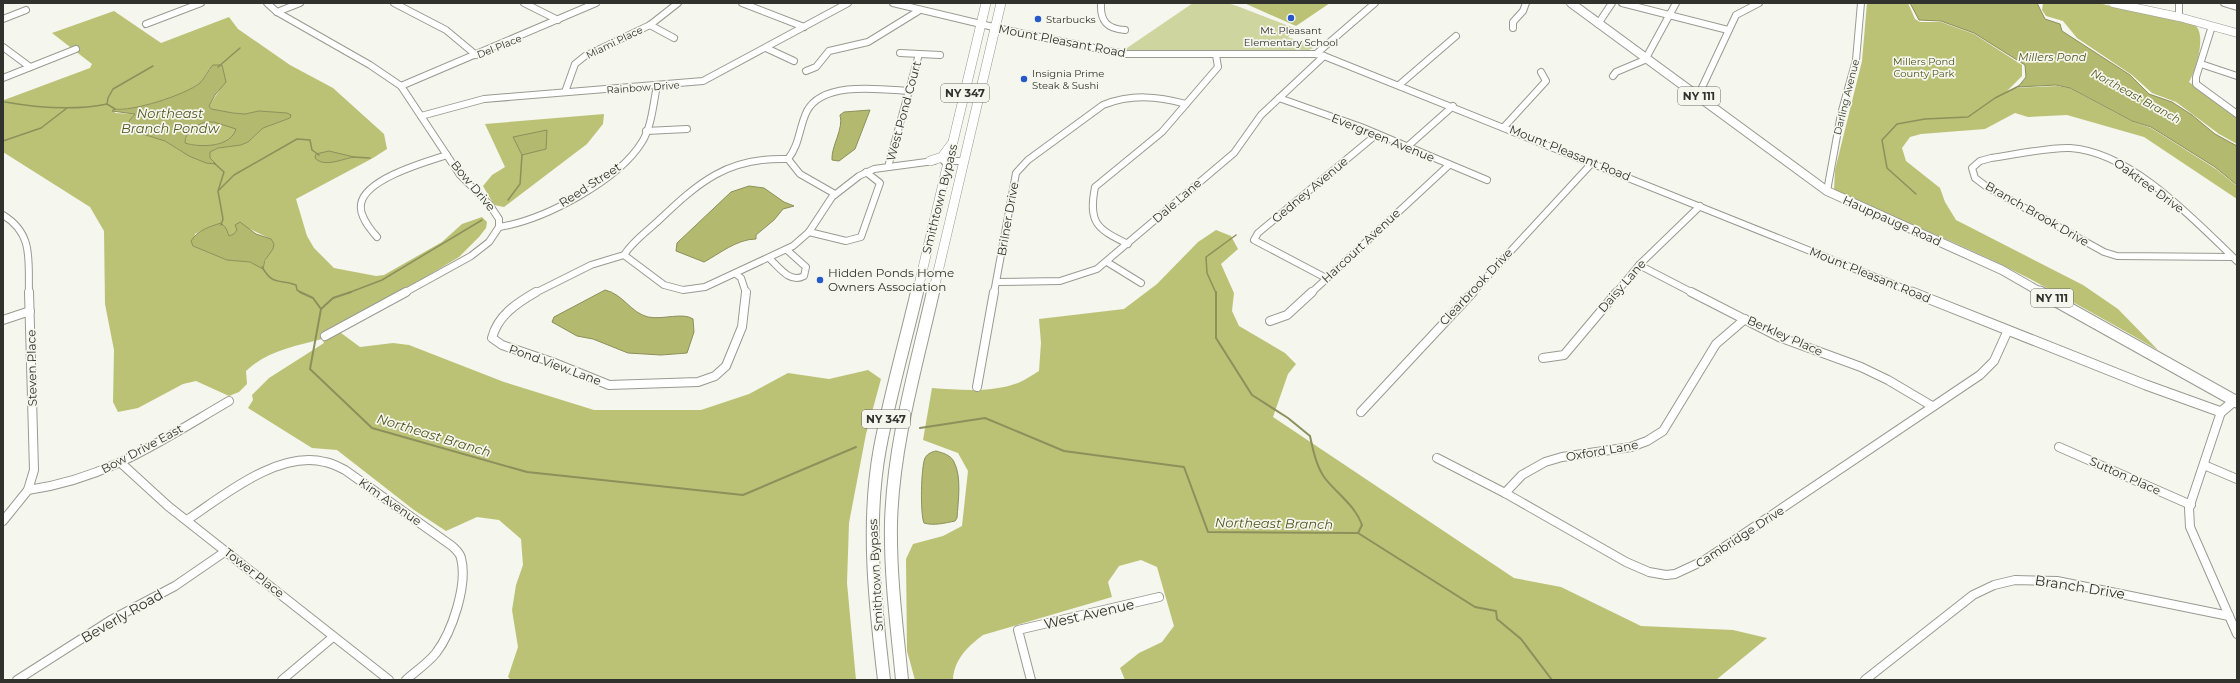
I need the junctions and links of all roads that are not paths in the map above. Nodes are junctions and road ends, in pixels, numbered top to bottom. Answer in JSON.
{"nodes":[{"id":1,"x":201,"y":3,"type":"edge"},
{"id":2,"x":267,"y":3,"type":"edge"},
{"id":3,"x":300,"y":3,"type":"edge"},
{"id":4,"x":394,"y":3,"type":"edge"},
{"id":5,"x":524,"y":3,"type":"edge"},
{"id":6,"x":596,"y":3,"type":"edge"},
{"id":7,"x":678,"y":3,"type":"edge"},
{"id":8,"x":742,"y":3,"type":"edge"},
{"id":9,"x":848,"y":3,"type":"edge"},
{"id":10,"x":893,"y":3,"type":"edge"},
{"id":11,"x":986,"y":3,"type":"edge"},
{"id":12,"x":1001,"y":3,"type":"edge"},
{"id":13,"x":1101,"y":3,"type":"edge"},
{"id":14,"x":1375,"y":3,"type":"edge"},
{"id":15,"x":1526,"y":3,"type":"edge"},
{"id":16,"x":1570,"y":3,"type":"edge"},
{"id":17,"x":1612,"y":3,"type":"edge"},
{"id":18,"x":1622,"y":3,"type":"edge"},
{"id":19,"x":1676,"y":3,"type":"edge"},
{"id":20,"x":1759,"y":3,"type":"edge"},
{"id":21,"x":1861,"y":3,"type":"edge"},
{"id":22,"x":2113,"y":3,"type":"edge"},
{"id":23,"x":2179,"y":3,"type":"edge"},
{"id":24,"x":2224,"y":3,"type":"edge"},
{"id":25,"x":2237,"y":7,"type":"edge"},
{"id":26,"x":26,"y":10,"type":"dead end"},
{"id":27,"x":920,"y":10,"type":"junction"},
{"id":28,"x":277,"y":12,"type":"junction"},
{"id":29,"x":1670,"y":15,"type":"junction"},
{"id":30,"x":2180,"y":17,"type":"junction"},
{"id":31,"x":3,"y":19,"type":"edge"},
{"id":32,"x":558,"y":20,"type":"junction"},
{"id":33,"x":146,"y":24,"type":"dead end"},
{"id":34,"x":1598,"y":24,"type":"junction"},
{"id":35,"x":650,"y":25,"type":"junction"},
{"id":36,"x":981,"y":25,"type":"junction"},
{"id":37,"x":2212,"y":26,"type":"junction"},
{"id":38,"x":804,"y":27,"type":"junction"},
{"id":39,"x":995,"y":28,"type":"junction"},
{"id":40,"x":1513,"y":28,"type":"dead end"},
{"id":41,"x":1125,"y":30,"type":"dead end"},
{"id":42,"x":1728,"y":30,"type":"junction"},
{"id":43,"x":2237,"y":33,"type":"edge"},
{"id":44,"x":1456,"y":36,"type":"dead end"},
{"id":45,"x":674,"y":38,"type":"dead end"},
{"id":46,"x":3,"y":47,"type":"edge"},
{"id":47,"x":766,"y":48,"type":"junction"},
{"id":48,"x":76,"y":49,"type":"dead end"},
{"id":49,"x":900,"y":54,"type":"dead end"},
{"id":50,"x":919,"y":54,"type":"junction"},
{"id":51,"x":1316,"y":54,"type":"junction"},
{"id":52,"x":476,"y":55,"type":"junction"},
{"id":53,"x":940,"y":55,"type":"dead end"},
{"id":54,"x":1216,"y":56,"type":"junction"},
{"id":55,"x":1324,"y":56,"type":"junction"},
{"id":56,"x":1646,"y":59,"type":"junction"},
{"id":57,"x":794,"y":61,"type":"dead end"},
{"id":58,"x":2201,"y":64,"type":"junction"},
{"id":59,"x":30,"y":67,"type":"junction"},
{"id":60,"x":806,"y":71,"type":"dead end"},
{"id":61,"x":1541,"y":72,"type":"dead end"},
{"id":62,"x":1613,"y":76,"type":"dead end"},
{"id":63,"x":2237,"y":76,"type":"edge"},
{"id":64,"x":3,"y":78,"type":"edge"},
{"id":65,"x":1399,"y":85,"type":"junction"},
{"id":66,"x":401,"y":86,"type":"junction"},
{"id":67,"x":657,"y":86,"type":"junction"},
{"id":68,"x":908,"y":91,"type":"junction"},
{"id":69,"x":565,"y":92,"type":"junction"},
{"id":70,"x":1698,"y":96,"type":"junction"},
{"id":71,"x":1279,"y":98,"type":"junction"},
{"id":72,"x":1186,"y":104,"type":"junction"},
{"id":73,"x":1453,"y":106,"type":"junction"},
{"id":74,"x":2236,"y":113,"type":"edge"},
{"id":75,"x":421,"y":116,"type":"junction"},
{"id":76,"x":1504,"y":127,"type":"junction"},
{"id":77,"x":687,"y":130,"type":"dead end"},
{"id":78,"x":646,"y":131,"type":"junction"},
{"id":79,"x":1377,"y":134,"type":"junction"},
{"id":80,"x":954,"y":142,"type":"junction"},
{"id":81,"x":1408,"y":146,"type":"junction"},
{"id":82,"x":2092,"y":150,"type":"joint"},
{"id":83,"x":447,"y":155,"type":"junction"},
{"id":84,"x":788,"y":159,"type":"junction"},
{"id":85,"x":949,"y":162,"type":"junction"},
{"id":86,"x":929,"y":163,"type":"junction"},
{"id":87,"x":964,"y":163,"type":"junction"},
{"id":88,"x":1592,"y":163,"type":"junction"},
{"id":89,"x":1449,"y":165,"type":"junction"},
{"id":90,"x":888,"y":167,"type":"junction"},
{"id":91,"x":866,"y":172,"type":"junction"},
{"id":92,"x":945,"y":176,"type":"junction"},
{"id":93,"x":1487,"y":180,"type":"dead end"},
{"id":94,"x":1827,"y":191,"type":"junction"},
{"id":95,"x":835,"y":194,"type":"junction"},
{"id":96,"x":1700,"y":206,"type":"junction"},
{"id":97,"x":3,"y":215,"type":"edge"},
{"id":98,"x":499,"y":227,"type":"junction"},
{"id":99,"x":809,"y":232,"type":"junction"},
{"id":100,"x":377,"y":237,"type":"dead end"},
{"id":101,"x":1128,"y":244,"type":"junction"},
{"id":102,"x":787,"y":250,"type":"junction"},
{"id":103,"x":624,"y":255,"type":"junction"},
{"id":104,"x":769,"y":258,"type":"junction"},
{"id":105,"x":2235,"y":259,"type":"edge"},
{"id":106,"x":1107,"y":262,"type":"junction"},
{"id":107,"x":1639,"y":264,"type":"junction"},
{"id":108,"x":736,"y":274,"type":"junction"},
{"id":109,"x":1326,"y":278,"type":"junction"},
{"id":110,"x":997,"y":282,"type":"junction"},
{"id":111,"x":1141,"y":283,"type":"dead end"},
{"id":112,"x":30,"y":311,"type":"junction"},
{"id":113,"x":1745,"y":319,"type":"junction"},
{"id":114,"x":3,"y":320,"type":"edge"},
{"id":115,"x":1270,"y":321,"type":"dead end"},
{"id":116,"x":2008,"y":330,"type":"junction"},
{"id":117,"x":325,"y":336,"type":"dead end"},
{"id":118,"x":1543,"y":358,"type":"dead end"},
{"id":119,"x":977,"y":387,"type":"dead end"},
{"id":120,"x":2236,"y":400,"type":"edge"},
{"id":121,"x":229,"y":401,"type":"dead end"},
{"id":122,"x":1932,"y":406,"type":"junction"},
{"id":123,"x":1361,"y":412,"type":"dead end"},
{"id":124,"x":2221,"y":412,"type":"junction"},
{"id":125,"x":2059,"y":447,"type":"dead end"},
{"id":126,"x":1437,"y":458,"type":"dead end"},
{"id":127,"x":121,"y":463,"type":"junction"},
{"id":128,"x":2204,"y":465,"type":"junction"},
{"id":129,"x":2237,"y":479,"type":"edge"},
{"id":130,"x":28,"y":490,"type":"junction"},
{"id":131,"x":1505,"y":493,"type":"junction"},
{"id":132,"x":2191,"y":505,"type":"junction"},
{"id":133,"x":187,"y":520,"type":"junction"},
{"id":134,"x":3,"y":522,"type":"edge"},
{"id":135,"x":226,"y":551,"type":"junction"},
{"id":136,"x":1159,"y":597,"type":"dead end"},
{"id":137,"x":2229,"y":616,"type":"junction"},
{"id":138,"x":2237,"y":634,"type":"edge"},
{"id":139,"x":333,"y":637,"type":"junction"},
{"id":140,"x":17,"y":680,"type":"edge"},
{"id":141,"x":282,"y":680,"type":"edge"},
{"id":142,"x":389,"y":680,"type":"edge"},
{"id":143,"x":406,"y":680,"type":"edge"},
{"id":144,"x":884,"y":680,"type":"edge"},
{"id":145,"x":902,"y":680,"type":"edge"},
{"id":146,"x":1031,"y":680,"type":"edge"},
{"id":147,"x":1864,"y":680,"type":"edge"}],
"edges":[{"from":1,"to":33,"type":"street"},
{"from":2,"to":28,"type":"street","name":"Bow Drive"},
{"from":3,"to":28,"type":"street"},
{"from":4,"to":52,"type":"street"},
{"from":5,"to":32,"type":"street"},
{"from":6,"to":32,"type":"street","name":"Del Place"},
{"from":7,"to":35,"type":"street","name":"Miami Place"},
{"from":8,"to":38,"type":"street"},
{"from":9,"to":38,"type":"street","name":"Rainbow Drive"},
{"from":10,"to":27,"type":"street","name":"Mount Pleasant Road"},
{"from":11,"to":36,"type":"highway","name":"Smithtown Bypass","number":"NY 347"},
{"from":12,"to":39,"type":"highway","name":"Smithtown Bypass","number":"NY 347"},
{"from":13,"to":41,"type":"street"},
{"from":14,"to":51,"type":"street"},
{"from":15,"to":40,"type":"street"},
{"from":16,"to":34,"type":"main road","name":"Hauppauge Road","number":"NY 111"},
{"from":17,"to":34,"type":"street"},
{"from":18,"to":29,"type":"street"},
{"from":19,"to":29,"type":"street"},
{"from":20,"to":42,"type":"street"},
{"from":21,"to":94,"type":"street","name":"Darling Avenue"},
{"from":22,"to":30,"type":"main road"},
{"from":23,"to":30,"type":"street"},
{"from":24,"to":25,"type":"street"},
{"from":26,"to":31,"type":"street"},
{"from":27,"to":36,"type":"street","name":"Mount Pleasant Road"},
{"from":27,"to":60,"type":"street"},
{"from":28,"to":66,"type":"street","name":"Bow Drive"},
{"from":29,"to":42,"type":"street"},
{"from":29,"to":56,"type":"street"},
{"from":30,"to":37,"type":"main road"},
{"from":32,"to":52,"type":"street","name":"Del Place"},
{"from":34,"to":56,"type":"main road","name":"Hauppauge Road","number":"NY 111"},
{"from":35,"to":45,"type":"street"},
{"from":35,"to":69,"type":"street","name":"Miami Place"},
{"from":36,"to":39,"type":"street","name":"Mount Pleasant Road"},
{"from":36,"to":80,"type":"highway","name":"Smithtown Bypass","number":"NY 347"},
{"from":37,"to":43,"type":"main road"},
{"from":37,"to":58,"type":"street"},
{"from":38,"to":47,"type":"street","name":"Rainbow Drive"},
{"from":39,"to":54,"type":"street","name":"Mount Pleasant Road"},
{"from":39,"to":87,"type":"highway","name":"Smithtown Bypass","number":"NY 347"},
{"from":42,"to":70,"type":"street"},
{"from":44,"to":65,"type":"street"},
{"from":46,"to":59,"type":"street"},
{"from":47,"to":57,"type":"street"},
{"from":47,"to":67,"type":"street","name":"Rainbow Drive"},
{"from":48,"to":59,"type":"street"},
{"from":49,"to":50,"type":"street","name":"West Pond Court"},
{"from":50,"to":53,"type":"street","name":"West Pond Court"},
{"from":50,"to":68,"type":"street","name":"West Pond Court"},
{"from":51,"to":54,"type":"street","name":"Mount Pleasant Road"},
{"from":51,"to":55,"type":"street","name":"Mount Pleasant Road"},
{"from":52,"to":66,"type":"street","name":"Del Place"},
{"from":54,"to":72,"type":"street"},
{"from":55,"to":65,"type":"street","name":"Mount Pleasant Road"},
{"from":55,"to":71,"type":"street","name":"Dale Lane"},
{"from":56,"to":62,"type":"street"},
{"from":56,"to":70,"type":"main road","name":"Hauppauge Road","number":"NY 111"},
{"from":58,"to":63,"type":"street"},
{"from":58,"to":74,"type":"street"},
{"from":59,"to":64,"type":"street"},
{"from":61,"to":76,"type":"street"},
{"from":65,"to":73,"type":"street","name":"Mount Pleasant Road"},
{"from":66,"to":75,"type":"street","name":"Bow Drive"},
{"from":67,"to":69,"type":"street","name":"Rainbow Drive"},
{"from":67,"to":78,"type":"street","name":"Reed Street"},
{"from":68,"to":84,"type":"street"},
{"from":68,"to":90,"type":"street","name":"West Pond Court"},
{"from":69,"to":75,"type":"street","name":"Rainbow Drive"},
{"from":70,"to":94,"type":"main road","name":"Hauppauge Road","number":"NY 111"},
{"from":71,"to":79,"type":"street","name":"Evergreen Avenue"},
{"from":71,"to":101,"type":"street","name":"Dale Lane"},
{"from":72,"to":101,"type":"street"},
{"from":72,"to":110,"type":"street","name":"Brilner Drive"},
{"from":73,"to":76,"type":"street","name":"Mount Pleasant Road"},
{"from":73,"to":81,"type":"street"},
{"from":75,"to":83,"type":"street","name":"Bow Drive"},
{"from":76,"to":88,"type":"street","name":"Mount Pleasant Road"},
{"from":77,"to":78,"type":"street"},
{"from":78,"to":98,"type":"street","name":"Reed Street"},
{"from":79,"to":81,"type":"street","name":"Evergreen Avenue"},
{"from":79,"to":109,"type":"street","name":"Gedney Avenue"},
{"from":80,"to":85,"type":"highway","name":"Smithtown Bypass","number":"NY 347"},
{"from":80,"to":86,"type":"highway"},
{"from":81,"to":89,"type":"street","name":"Evergreen Avenue"},
{"from":82,"to":105,"type":"street","name":"Oaktree Drive"},
{"from":82,"to":105,"type":"street","name":"Branch Brook Drive"},
{"from":83,"to":98,"type":"street","name":"Bow Drive"},
{"from":83,"to":100,"type":"street"},
{"from":84,"to":95,"type":"street"},
{"from":84,"to":103,"type":"street"},
{"from":85,"to":86,"type":"street"},
{"from":85,"to":87,"type":"street"},
{"from":85,"to":92,"type":"highway","name":"Smithtown Bypass","number":"NY 347"},
{"from":86,"to":90,"type":"street"},
{"from":86,"to":92,"type":"highway"},
{"from":87,"to":145,"type":"highway","name":"Smithtown Bypass","number":"NY 347"},
{"from":88,"to":96,"type":"street","name":"Mount Pleasant Road"},
{"from":88,"to":123,"type":"street","name":"Clearbrook Drive"},
{"from":89,"to":93,"type":"street","name":"Evergreen Avenue"},
{"from":89,"to":109,"type":"street","name":"Harcourt Avenue"},
{"from":90,"to":91,"type":"street"},
{"from":91,"to":95,"type":"street"},
{"from":91,"to":99,"type":"street"},
{"from":92,"to":144,"type":"highway","name":"Smithtown Bypass","number":"NY 347"},
{"from":94,"to":120,"type":"main road","name":"Hauppauge Road","number":"NY 111"},
{"from":95,"to":99,"type":"street"},
{"from":96,"to":107,"type":"street","name":"Daisy Lane"},
{"from":96,"to":116,"type":"street","name":"Mount Pleasant Road"},
{"from":97,"to":112,"type":"street","name":"Steven Place"},
{"from":98,"to":117,"type":"street","name":"Bow Drive"},
{"from":99,"to":102,"type":"street"},
{"from":101,"to":106,"type":"street","name":"Dale Lane"},
{"from":102,"to":104,"type":"street"},
{"from":102,"to":104,"type":"street"},
{"from":103,"to":108,"type":"street"},
{"from":103,"to":108,"type":"street","name":"Pond View Lane"},
{"from":104,"to":108,"type":"street"},
{"from":106,"to":110,"type":"street","name":"Dale Lane"},
{"from":106,"to":111,"type":"street"},
{"from":107,"to":113,"type":"street","name":"Berkley Place"},
{"from":107,"to":118,"type":"street","name":"Daisy Lane"},
{"from":109,"to":115,"type":"street","name":"Harcourt Avenue"},
{"from":110,"to":119,"type":"street","name":"Brilner Drive"},
{"from":112,"to":114,"type":"street"},
{"from":112,"to":130,"type":"street","name":"Steven Place"},
{"from":113,"to":122,"type":"street","name":"Berkley Place"},
{"from":113,"to":131,"type":"street","name":"Oxford Lane"},
{"from":116,"to":122,"type":"street","name":"Cambridge Drive"},
{"from":116,"to":124,"type":"street","name":"Mount Pleasant Road"},
{"from":120,"to":124,"type":"street"},
{"from":121,"to":127,"type":"street","name":"Bow Drive East"},
{"from":122,"to":131,"type":"street","name":"Cambridge Drive"},
{"from":124,"to":128,"type":"street"},
{"from":125,"to":132,"type":"street","name":"Sutton Place"},
{"from":126,"to":131,"type":"street","name":"Cambridge Drive"},
{"from":127,"to":130,"type":"street","name":"Bow Drive East"},
{"from":127,"to":133,"type":"street","name":"Tower Place"},
{"from":128,"to":129,"type":"street"},
{"from":128,"to":132,"type":"street"},
{"from":130,"to":134,"type":"street","name":"Steven Place"},
{"from":132,"to":137,"type":"street"},
{"from":133,"to":135,"type":"street","name":"Tower Place"},
{"from":133,"to":143,"type":"street","name":"Kim Avenue"},
{"from":135,"to":139,"type":"street","name":"Tower Place"},
{"from":135,"to":140,"type":"street","name":"Beverly Road"},
{"from":136,"to":146,"type":"street","name":"West Avenue"},
{"from":137,"to":138,"type":"street"},
{"from":137,"to":147,"type":"street","name":"Branch Drive"},
{"from":139,"to":141,"type":"street"},
{"from":139,"to":142,"type":"street","name":"Tower Place"}]}
